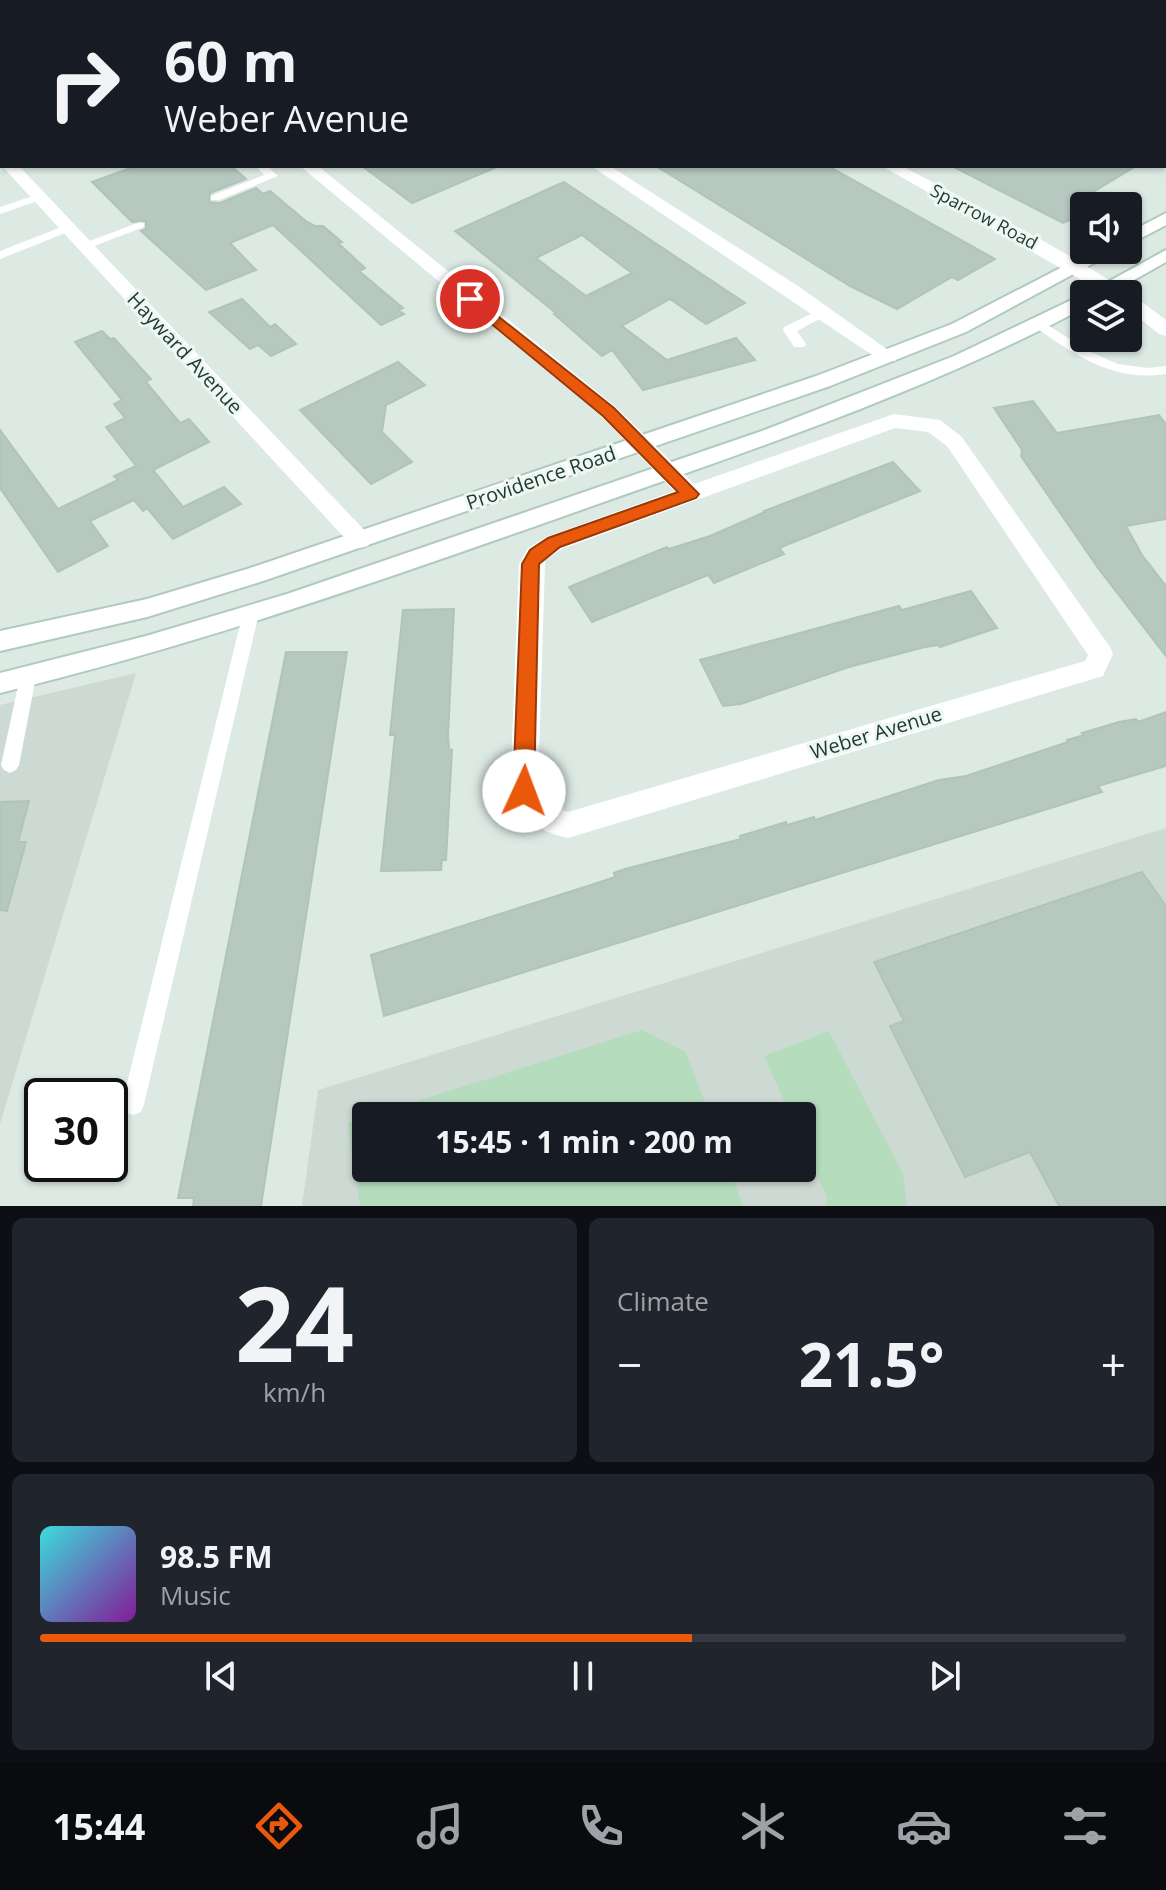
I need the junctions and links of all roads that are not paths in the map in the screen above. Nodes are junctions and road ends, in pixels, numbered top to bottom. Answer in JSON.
{"nodes":[{"id":1,"x":12,"y":168,"type":"edge"},
{"id":2,"x":263,"y":168,"type":"edge"},
{"id":3,"x":310,"y":168,"type":"edge"},
{"id":4,"x":602,"y":168,"type":"edge"},
{"id":5,"x":894,"y":168,"type":"edge"},
{"id":6,"x":39,"y":197,"type":"junction"},
{"id":7,"x":215,"y":198,"type":"dead end"},
{"id":8,"x":0,"y":211,"type":"edge"},
{"id":9,"x":1166,"y":218,"type":"edge"},
{"id":10,"x":140,"y":225,"type":"dead end"},
{"id":11,"x":69,"y":228,"type":"junction"},
{"id":12,"x":1142,"y":232,"type":"edge"},
{"id":13,"x":85,"y":245,"type":"junction"},
{"id":14,"x":0,"y":255,"type":"edge"},
{"id":15,"x":1165,"y":257,"type":"edge"},
{"id":16,"x":1082,"y":264,"type":"edge"},
{"id":17,"x":1076,"y":267,"type":"junction"},
{"id":18,"x":1092,"y":280,"type":"edge"},
{"id":19,"x":1127,"y":280,"type":"edge"},
{"id":20,"x":1070,"y":308,"type":"edge"},
{"id":21,"x":1142,"y":309,"type":"edge"},
{"id":22,"x":823,"y":312,"type":"junction"},
{"id":23,"x":1162,"y":322,"type":"edge"},
{"id":24,"x":1040,"y":324,"type":"junction"},
{"id":25,"x":799,"y":344,"type":"dead end"},
{"id":26,"x":888,"y":357,"type":"junction"},
{"id":27,"x":1166,"y":370,"type":"edge"},
{"id":28,"x":643,"y":443,"type":"junction"},
{"id":29,"x":669,"y":471,"type":"junction"},
{"id":30,"x":690,"y":494,"type":"junction"},
{"id":31,"x":360,"y":540,"type":"junction"},
{"id":32,"x":250,"y":617,"type":"junction"},
{"id":33,"x":0,"y":641,"type":"edge"},
{"id":34,"x":28,"y":677,"type":"junction"},
{"id":35,"x":0,"y":683,"type":"edge"},
{"id":36,"x":10,"y":765,"type":"dead end"},
{"id":37,"x":133,"y":1104,"type":"dead end"}],
"edges":[{"from":1,"to":6,"type":"street","name":"Hayward Avenue"},
{"from":2,"to":7,"type":"lane"},
{"from":3,"to":28,"type":"street"},
{"from":4,"to":22,"type":"street"},
{"from":5,"to":17,"type":"street","name":"Sparrow Road"},
{"from":6,"to":8,"type":"lane"},
{"from":6,"to":11,"type":"street","name":"Hayward Avenue"},
{"from":9,"to":12,"type":"street"},
{"from":10,"to":13,"type":"lane"},
{"from":11,"to":13,"type":"street","name":"Hayward Avenue"},
{"from":11,"to":14,"type":"lane"},
{"from":13,"to":31,"type":"street","name":"Hayward Avenue"},
{"from":15,"to":19,"type":"street"},
{"from":16,"to":17,"type":"street","name":"Providence Road"},
{"from":17,"to":18,"type":"street","name":"Sparrow Road"},
{"from":17,"to":26,"type":"street","name":"Providence Road"},
{"from":20,"to":24,"type":"street","name":"Providence Road"},
{"from":21,"to":23,"type":"street"},
{"from":22,"to":25,"type":"lane"},
{"from":22,"to":26,"type":"street"},
{"from":24,"to":27,"type":"lane"},
{"from":24,"to":29,"type":"street","name":"Providence Road"},
{"from":26,"to":28,"type":"street","name":"Providence Road"},
{"from":28,"to":29,"type":"street"},
{"from":28,"to":31,"type":"street","name":"Providence Road"},
{"from":29,"to":30,"type":"street"},
{"from":29,"to":32,"type":"street","name":"Providence Road"},
{"from":30,"to":30,"type":"street","name":"Weber Avenue"},
{"from":31,"to":33,"type":"street","name":"Providence Road"},
{"from":32,"to":34,"type":"street","name":"Providence Road"},
{"from":32,"to":37,"type":"lane"},
{"from":34,"to":35,"type":"street","name":"Providence Road"},
{"from":34,"to":36,"type":"lane"}]}
